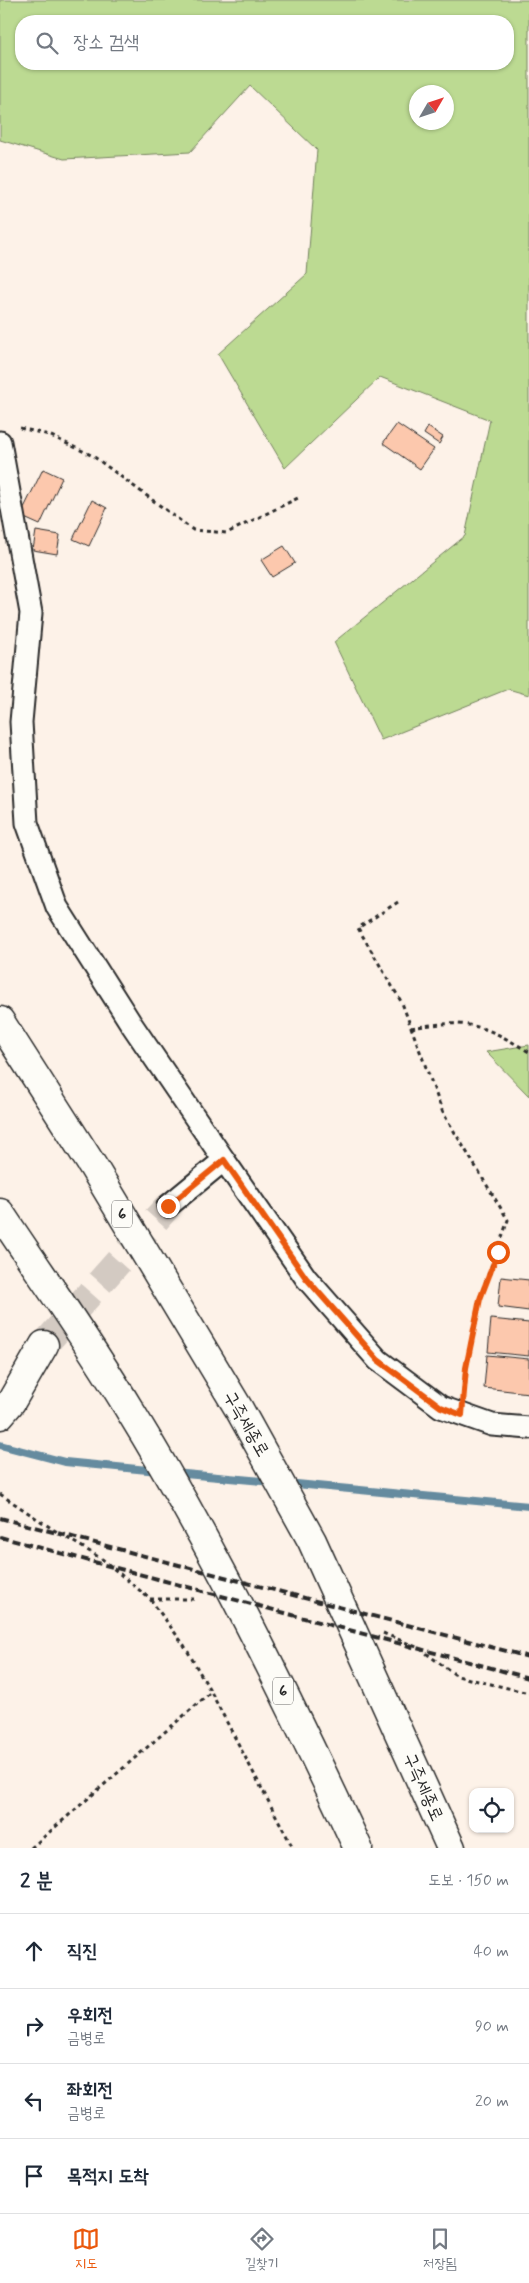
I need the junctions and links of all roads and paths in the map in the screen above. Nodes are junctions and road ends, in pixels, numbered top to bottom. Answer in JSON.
{"nodes":[{"id":1,"x":16,"y":427,"type":"dead end"},
{"id":2,"x":0,"y":442,"type":"edge"},
{"id":3,"x":300,"y":497,"type":"dead end"},
{"id":4,"x":398,"y":902,"type":"dead end"},
{"id":5,"x":0,"y":1021,"type":"edge"},
{"id":6,"x":411,"y":1028,"type":"junction"},
{"id":7,"x":529,"y":1052,"type":"edge"},
{"id":8,"x":224,"y":1160,"type":"junction"},
{"id":9,"x":168,"y":1206,"type":"tunnel mouth"},
{"id":10,"x":0,"y":1213,"type":"edge"},
{"id":11,"x":44,"y":1345,"type":"tunnel mouth"},
{"id":12,"x":6,"y":1408,"type":"edge"},
{"id":13,"x":462,"y":1415,"type":"junction"},
{"id":14,"x":529,"y":1428,"type":"edge"},
{"id":15,"x":0,"y":1494,"type":"edge"},
{"id":16,"x":150,"y":1598,"type":"junction"},
{"id":17,"x":198,"y":1599,"type":"dead end"},
{"id":18,"x":376,"y":1630,"type":"dead end"},
{"id":19,"x":211,"y":1692,"type":"junction"},
{"id":20,"x":529,"y":1693,"type":"edge"},
{"id":21,"x":31,"y":1848,"type":"edge"},
{"id":22,"x":293,"y":1848,"type":"edge"},
{"id":23,"x":358,"y":1848,"type":"edge"},
{"id":24,"x":451,"y":1848,"type":"edge"}],
"edges":[{"from":1,"to":3,"type":"path"},
{"from":2,"to":8,"type":"street"},
{"from":4,"to":6,"type":"path"},
{"from":5,"to":24,"type":"main road","name":"구즉세종로","number":"6"},
{"from":6,"to":7,"type":"path"},
{"from":6,"to":13,"type":"path"},
{"from":8,"to":9,"type":"street"},
{"from":8,"to":13,"type":"street"},
{"from":10,"to":23,"type":"main road","number":"6"},
{"from":11,"to":12,"type":"main road"},
{"from":13,"to":14,"type":"street"},
{"from":15,"to":16,"type":"path"},
{"from":16,"to":17,"type":"path"},
{"from":16,"to":19,"type":"path"},
{"from":18,"to":20,"type":"path"},
{"from":19,"to":21,"type":"path"},
{"from":19,"to":22,"type":"path"}]}
